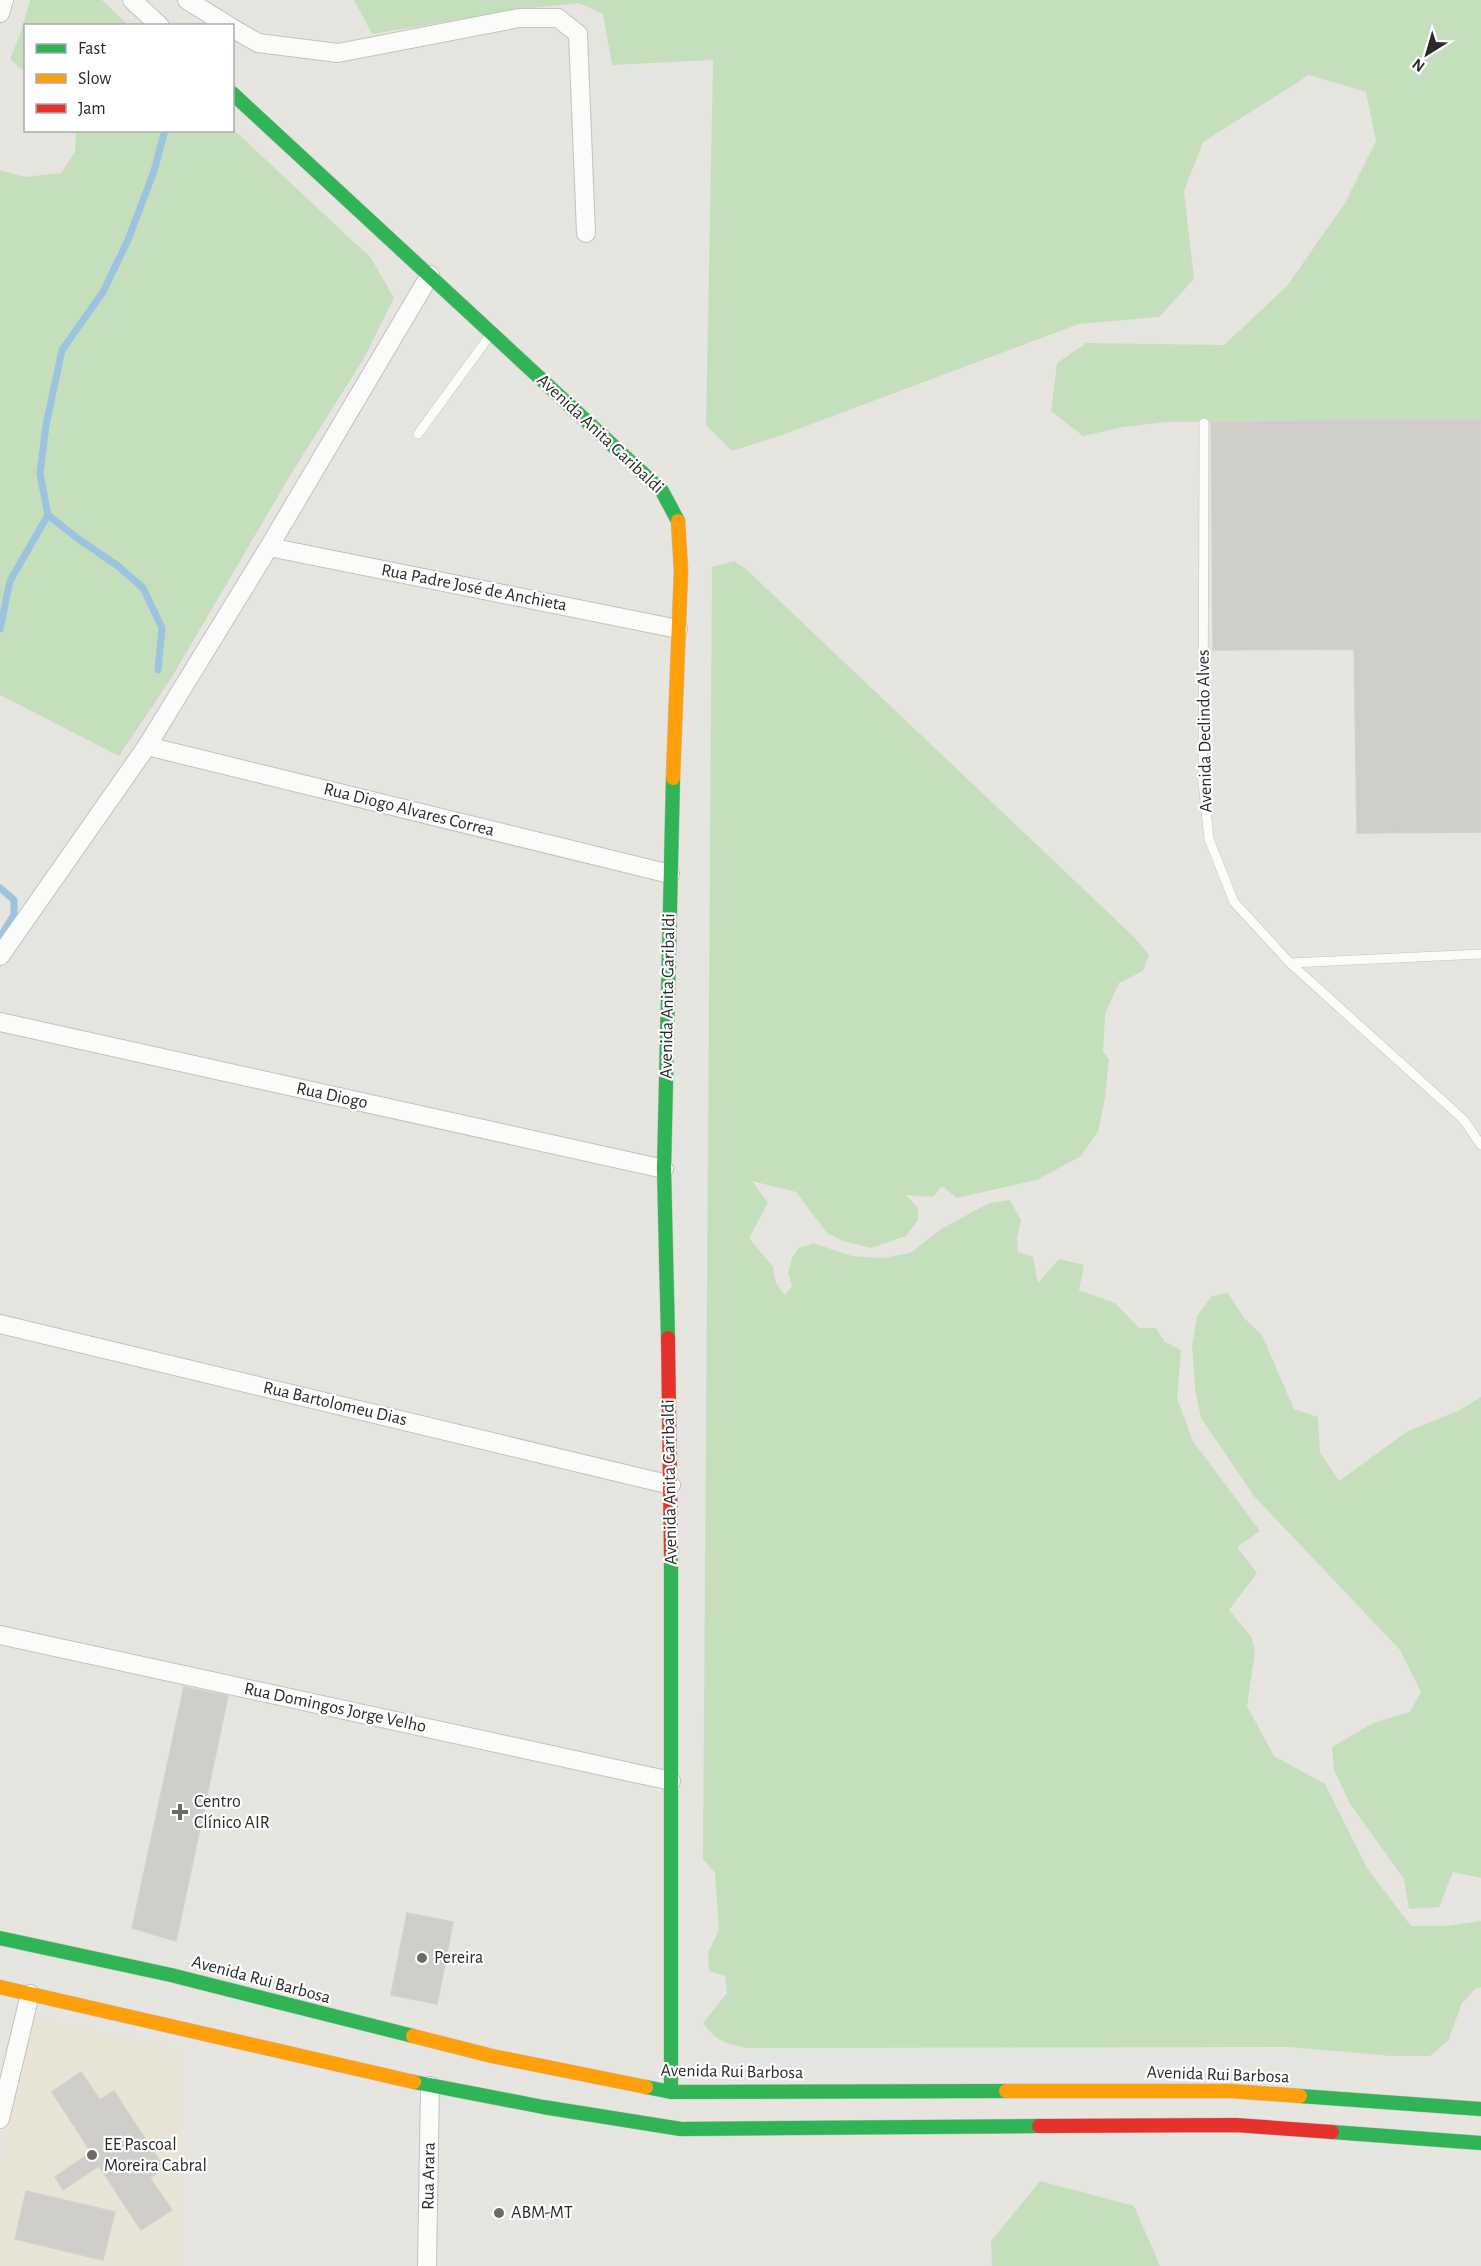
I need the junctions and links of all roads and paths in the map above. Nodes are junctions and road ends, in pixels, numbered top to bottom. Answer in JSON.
{"nodes":[{"id":1,"x":4,"y":0,"type":"edge"},
{"id":2,"x":187,"y":0,"type":"edge"},
{"id":3,"x":144,"y":3,"type":"edge"},
{"id":4,"x":0,"y":13,"type":"edge"},
{"id":5,"x":159,"y":24,"type":"edge"},
{"id":6,"x":225,"y":24,"type":"edge"},
{"id":7,"x":234,"y":29,"type":"edge"},
{"id":8,"x":234,"y":95,"type":"edge"},
{"id":9,"x":586,"y":233,"type":"dead end"},
{"id":10,"x":430,"y":275,"type":"junction"},
{"id":11,"x":492,"y":333,"type":"junction"},
{"id":12,"x":1204,"y":423,"type":"dead end"},
{"id":13,"x":418,"y":434,"type":"dead end"},
{"id":14,"x":269,"y":547,"type":"junction"},
{"id":15,"x":678,"y":629,"type":"junction"},
{"id":16,"x":147,"y":746,"type":"junction"},
{"id":17,"x":670,"y":874,"type":"junction"},
{"id":18,"x":1481,"y":954,"type":"edge"},
{"id":19,"x":0,"y":956,"type":"edge"},
{"id":20,"x":1290,"y":963,"type":"junction"},
{"id":21,"x":0,"y":1022,"type":"edge"},
{"id":22,"x":1481,"y":1145,"type":"edge"},
{"id":23,"x":664,"y":1169,"type":"junction"},
{"id":24,"x":0,"y":1324,"type":"edge"},
{"id":25,"x":671,"y":1485,"type":"junction"},
{"id":26,"x":0,"y":1635,"type":"edge"},
{"id":27,"x":671,"y":1781,"type":"junction"},
{"id":28,"x":0,"y":1938,"type":"edge"},
{"id":29,"x":0,"y":1987,"type":"edge"},
{"id":30,"x":30,"y":1994,"type":"junction"},
{"id":31,"x":492,"y":2056,"type":"junction"},
{"id":32,"x":346,"y":2067,"type":"junction"},
{"id":33,"x":506,"y":2072,"type":"dead end"},
{"id":34,"x":539,"y":2080,"type":"dead end"},
{"id":35,"x":500,"y":2085,"type":"dead end"},
{"id":36,"x":430,"y":2086,"type":"junction"},
{"id":37,"x":641,"y":2087,"type":"junction"},
{"id":38,"x":532,"y":2092,"type":"dead end"},
{"id":39,"x":670,"y":2092,"type":"junction"},
{"id":40,"x":543,"y":2107,"type":"junction"},
{"id":41,"x":1481,"y":2109,"type":"edge"},
{"id":42,"x":0,"y":2119,"type":"edge"},
{"id":43,"x":1481,"y":2143,"type":"edge"},
{"id":44,"x":427,"y":2266,"type":"edge"}],
"edges":[{"from":1,"to":4,"type":"street"},
{"from":2,"to":6,"type":"street"},
{"from":3,"to":5,"type":"street"},
{"from":7,"to":9,"type":"street"},
{"from":8,"to":10,"type":"main road","name":"Avenida Anita Garibaldi"},
{"from":10,"to":11,"type":"main road","name":"Avenida Anita Garibaldi"},
{"from":10,"to":14,"type":"street"},
{"from":11,"to":13,"type":"lane"},
{"from":11,"to":15,"type":"main road","name":"Avenida Anita Garibaldi"},
{"from":12,"to":20,"type":"lane","name":"Avenida Declindo Alves"},
{"from":14,"to":15,"type":"street","name":"Rua Padre José de Anchieta"},
{"from":14,"to":16,"type":"street"},
{"from":15,"to":17,"type":"main road","name":"Avenida Anita Garibaldi"},
{"from":16,"to":17,"type":"street","name":"Rua Diogo Alvares Correa"},
{"from":16,"to":19,"type":"street"},
{"from":17,"to":23,"type":"main road","name":"Avenida Anita Garibaldi"},
{"from":18,"to":20,"type":"lane"},
{"from":20,"to":22,"type":"lane","name":"Avenida Declindo Alves"},
{"from":21,"to":23,"type":"street","name":"Rua Diogo"},
{"from":23,"to":25,"type":"main road","name":"Avenida Anita Garibaldi"},
{"from":24,"to":25,"type":"street","name":"Rua Bartolomeu Dias"},
{"from":25,"to":27,"type":"main road","name":"Avenida Anita Garibaldi"},
{"from":26,"to":27,"type":"street","name":"Rua Domingos Jorge Velho"},
{"from":27,"to":39,"type":"main road","name":"Avenida Anita Garibaldi"},
{"from":28,"to":31,"type":"main road","name":"Avenida Rui Barbosa"},
{"from":29,"to":30,"type":"main road"},
{"from":30,"to":32,"type":"main road"},
{"from":30,"to":42,"type":"street"},
{"from":31,"to":33,"type":"main road"},
{"from":31,"to":37,"type":"main road","name":"Avenida Rui Barbosa"},
{"from":32,"to":35,"type":"main road"},
{"from":32,"to":36,"type":"main road"},
{"from":34,"to":37,"type":"main road"},
{"from":36,"to":40,"type":"main road"},
{"from":36,"to":44,"type":"street","name":"Rua Arara"},
{"from":37,"to":39,"type":"main road","name":"Avenida Rui Barbosa"},
{"from":38,"to":40,"type":"main road"},
{"from":39,"to":41,"type":"main road","name":"Avenida Rui Barbosa"},
{"from":40,"to":43,"type":"main road"}]}
